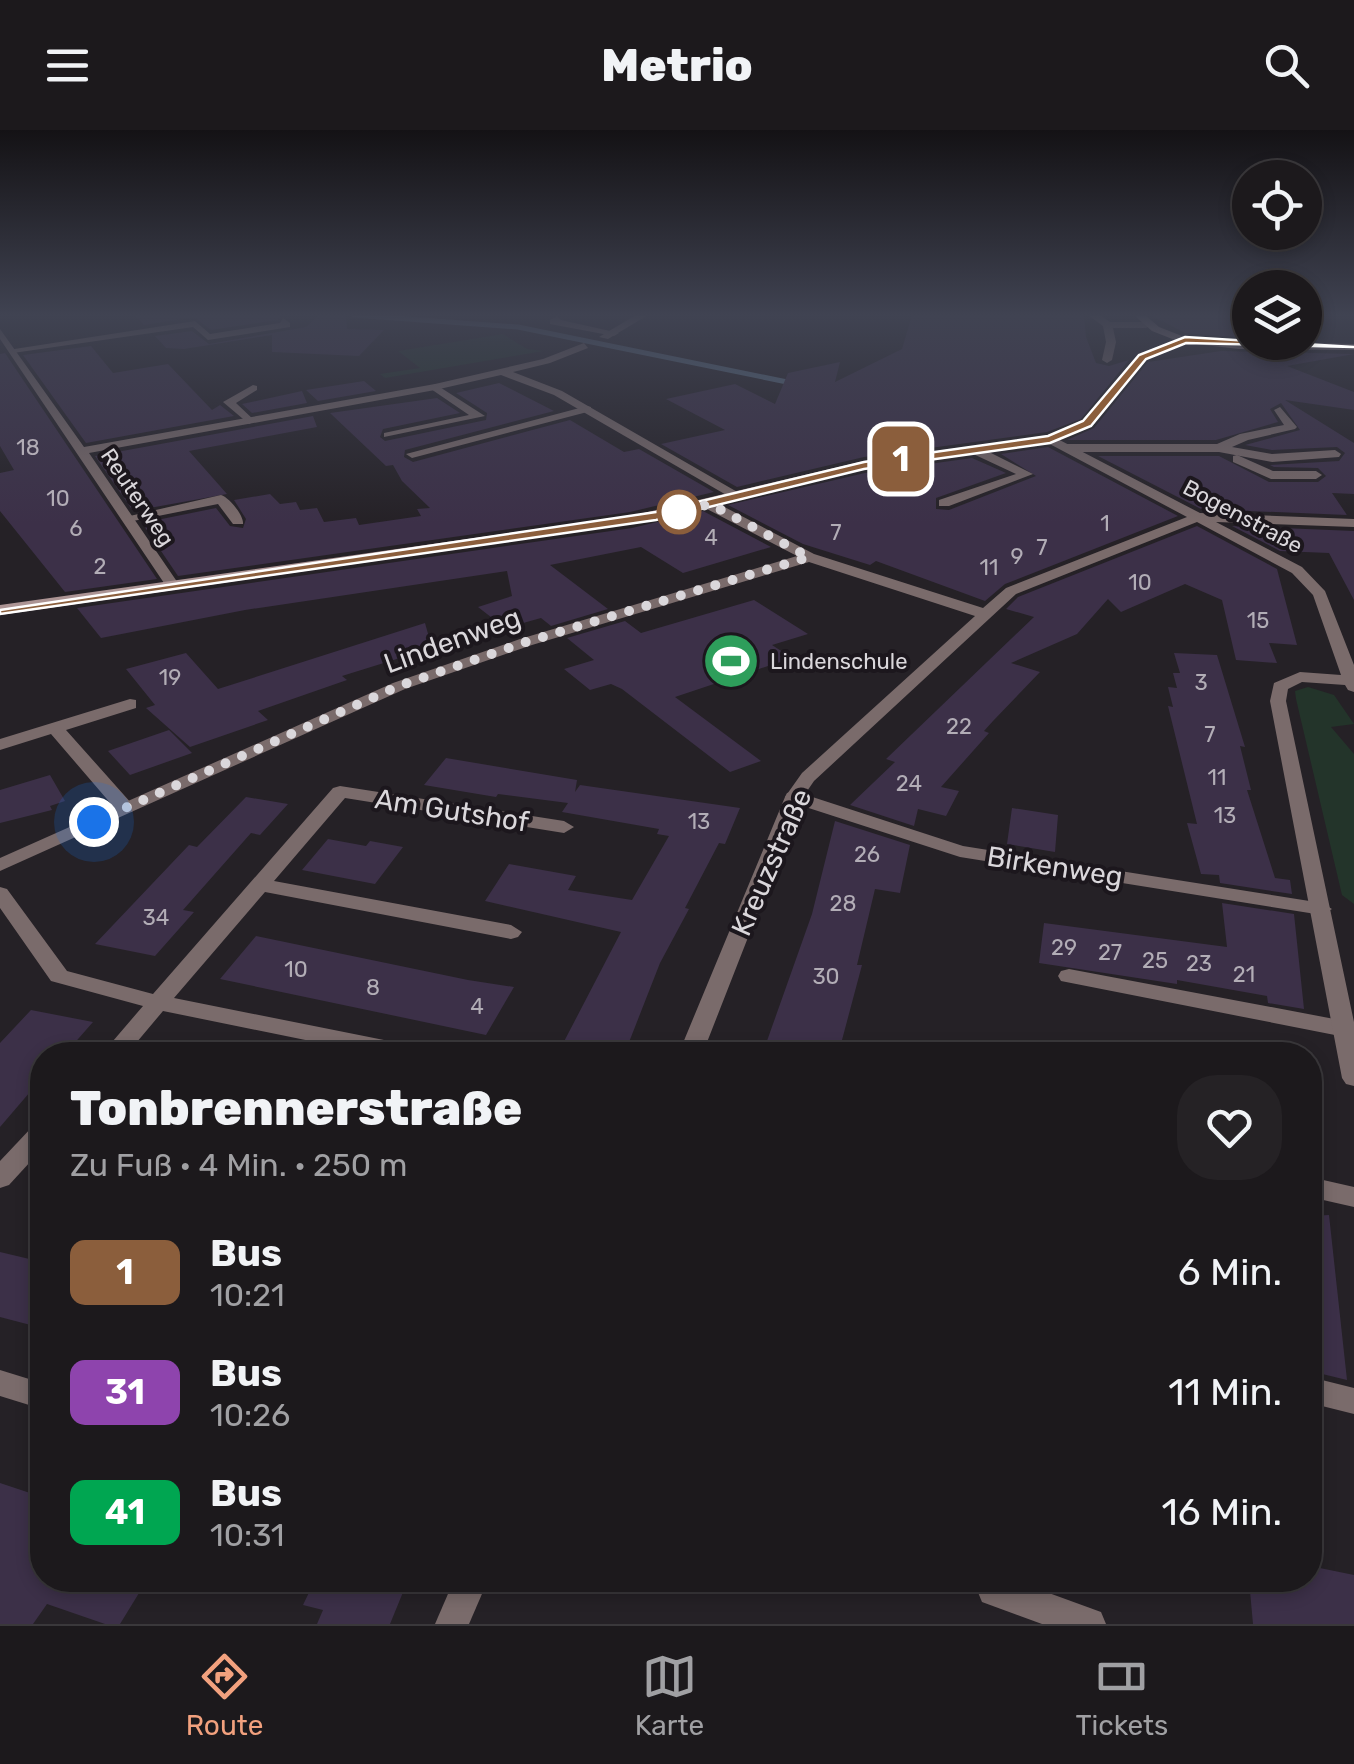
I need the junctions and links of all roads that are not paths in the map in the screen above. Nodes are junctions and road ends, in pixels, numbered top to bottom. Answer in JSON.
{"nodes":[{"id":1,"x":31,"y":385,"type":"edge"},
{"id":2,"x":445,"y":385,"type":"edge"},
{"id":3,"x":533,"y":385,"type":"edge"},
{"id":4,"x":1119,"y":385,"type":"edge"},
{"id":5,"x":435,"y":387,"type":"junction"},
{"id":6,"x":253,"y":388,"type":"dead end"},
{"id":7,"x":588,"y":409,"type":"junction"},
{"id":8,"x":1280,"y":410,"type":"dead end"},
{"id":9,"x":249,"y":421,"type":"junction"},
{"id":10,"x":388,"y":435,"type":"dead end"},
{"id":11,"x":1050,"y":440,"type":"junction"},
{"id":12,"x":1066,"y":448,"type":"junction"},
{"id":13,"x":1219,"y":448,"type":"junction"},
{"id":14,"x":972,"y":449,"type":"junction"},
{"id":15,"x":82,"y":451,"type":"junction"},
{"id":16,"x":412,"y":454,"type":"dead end"},
{"id":17,"x":1335,"y":454,"type":"dead end"},
{"id":18,"x":1316,"y":475,"type":"dead end"},
{"id":19,"x":740,"y":497,"type":"junction"},
{"id":20,"x":944,"y":503,"type":"dead end"},
{"id":21,"x":710,"y":504,"type":"junction"},
{"id":22,"x":1198,"y":516,"type":"junction"},
{"id":23,"x":128,"y":518,"type":"junction"},
{"id":24,"x":238,"y":522,"type":"dead end"},
{"id":25,"x":1354,"y":522,"type":"edge"},
{"id":26,"x":809,"y":557,"type":"junction"},
{"id":27,"x":173,"y":586,"type":"junction"},
{"id":28,"x":0,"y":610,"type":"edge"},
{"id":29,"x":985,"y":614,"type":"junction"},
{"id":30,"x":1351,"y":683,"type":"edge"},
{"id":31,"x":130,"y":704,"type":"dead end"},
{"id":32,"x":57,"y":730,"type":"junction"},
{"id":33,"x":0,"y":745,"type":"edge"},
{"id":34,"x":794,"y":797,"type":"junction"},
{"id":35,"x":125,"y":808,"type":"junction"},
{"id":36,"x":564,"y":827,"type":"dead end"},
{"id":37,"x":0,"y":865,"type":"edge"},
{"id":38,"x":262,"y":885,"type":"junction"},
{"id":39,"x":0,"y":893,"type":"edge"},
{"id":40,"x":1322,"y":909,"type":"junction"},
{"id":41,"x":511,"y":932,"type":"dead end"},
{"id":42,"x":1069,"y":976,"type":"dead end"},
{"id":43,"x":160,"y":1002,"type":"junction"},
{"id":44,"x":1345,"y":1029,"type":"junction"},
{"id":45,"x":125,"y":1042,"type":"edge"},
{"id":46,"x":355,"y":1042,"type":"edge"},
{"id":47,"x":695,"y":1042,"type":"edge"},
{"id":48,"x":1354,"y":1078,"type":"edge"},
{"id":49,"x":30,"y":1153,"type":"edge"},
{"id":50,"x":0,"y":1178,"type":"edge"},
{"id":51,"x":1322,"y":1190,"type":"edge"},
{"id":52,"x":1354,"y":1197,"type":"edge"},
{"id":53,"x":0,"y":1383,"type":"edge"},
{"id":54,"x":30,"y":1392,"type":"edge"},
{"id":55,"x":1322,"y":1393,"type":"edge"},
{"id":56,"x":1354,"y":1401,"type":"edge"},
{"id":57,"x":466,"y":1592,"type":"edge"},
{"id":58,"x":1000,"y":1592,"type":"edge"},
{"id":59,"x":452,"y":1624,"type":"edge"},
{"id":60,"x":1089,"y":1624,"type":"edge"}],
"edges":[{"from":1,"to":15,"type":"street","name":"Reuterweg"},
{"from":2,"to":5,"type":"street"},
{"from":3,"to":7,"type":"street"},
{"from":4,"to":11,"type":"main road"},
{"from":5,"to":9,"type":"street"},
{"from":5,"to":10,"type":"street"},
{"from":6,"to":9,"type":"street"},
{"from":7,"to":16,"type":"street"},
{"from":7,"to":19,"type":"street"},
{"from":8,"to":13,"type":"street"},
{"from":9,"to":15,"type":"street"},
{"from":11,"to":12,"type":"street","name":"Bogenstraße"},
{"from":11,"to":14,"type":"main road"},
{"from":12,"to":13,"type":"street"},
{"from":12,"to":22,"type":"street","name":"Bogenstraße"},
{"from":13,"to":17,"type":"street"},
{"from":13,"to":18,"type":"street"},
{"from":14,"to":19,"type":"main road"},
{"from":14,"to":20,"type":"street"},
{"from":15,"to":23,"type":"street","name":"Reuterweg"},
{"from":19,"to":21,"type":"main road"},
{"from":21,"to":26,"type":"street"},
{"from":21,"to":27,"type":"main road"},
{"from":22,"to":25,"type":"street"},
{"from":22,"to":29,"type":"street","name":"Kreuzstraße"},
{"from":22,"to":30,"type":"street","name":"Bogenstraße"},
{"from":23,"to":24,"type":"street"},
{"from":23,"to":27,"type":"street","name":"Reuterweg"},
{"from":26,"to":29,"type":"street"},
{"from":26,"to":35,"type":"street","name":"Lindenweg"},
{"from":27,"to":28,"type":"main road"},
{"from":29,"to":34,"type":"street","name":"Kreuzstraße"},
{"from":30,"to":40,"type":"street"},
{"from":31,"to":32,"type":"street"},
{"from":32,"to":33,"type":"street"},
{"from":32,"to":35,"type":"street"},
{"from":34,"to":40,"type":"street","name":"Birkenweg"},
{"from":34,"to":47,"type":"street","name":"Kreuzstraße"},
{"from":35,"to":37,"type":"street","name":"Lindenweg"},
{"from":36,"to":38,"type":"street","name":"Am Gutshof"},
{"from":38,"to":41,"type":"street"},
{"from":38,"to":43,"type":"street","name":"Am Gutshof"},
{"from":39,"to":43,"type":"street"},
{"from":40,"to":44,"type":"street"},
{"from":42,"to":44,"type":"street"},
{"from":43,"to":45,"type":"street","name":"Am Gutshof"},
{"from":43,"to":46,"type":"street"},
{"from":44,"to":48,"type":"street"},
{"from":49,"to":50,"type":"street"},
{"from":51,"to":52,"type":"street"},
{"from":53,"to":54,"type":"street"},
{"from":55,"to":56,"type":"street"},
{"from":57,"to":59,"type":"street"},
{"from":58,"to":60,"type":"street"}]}
